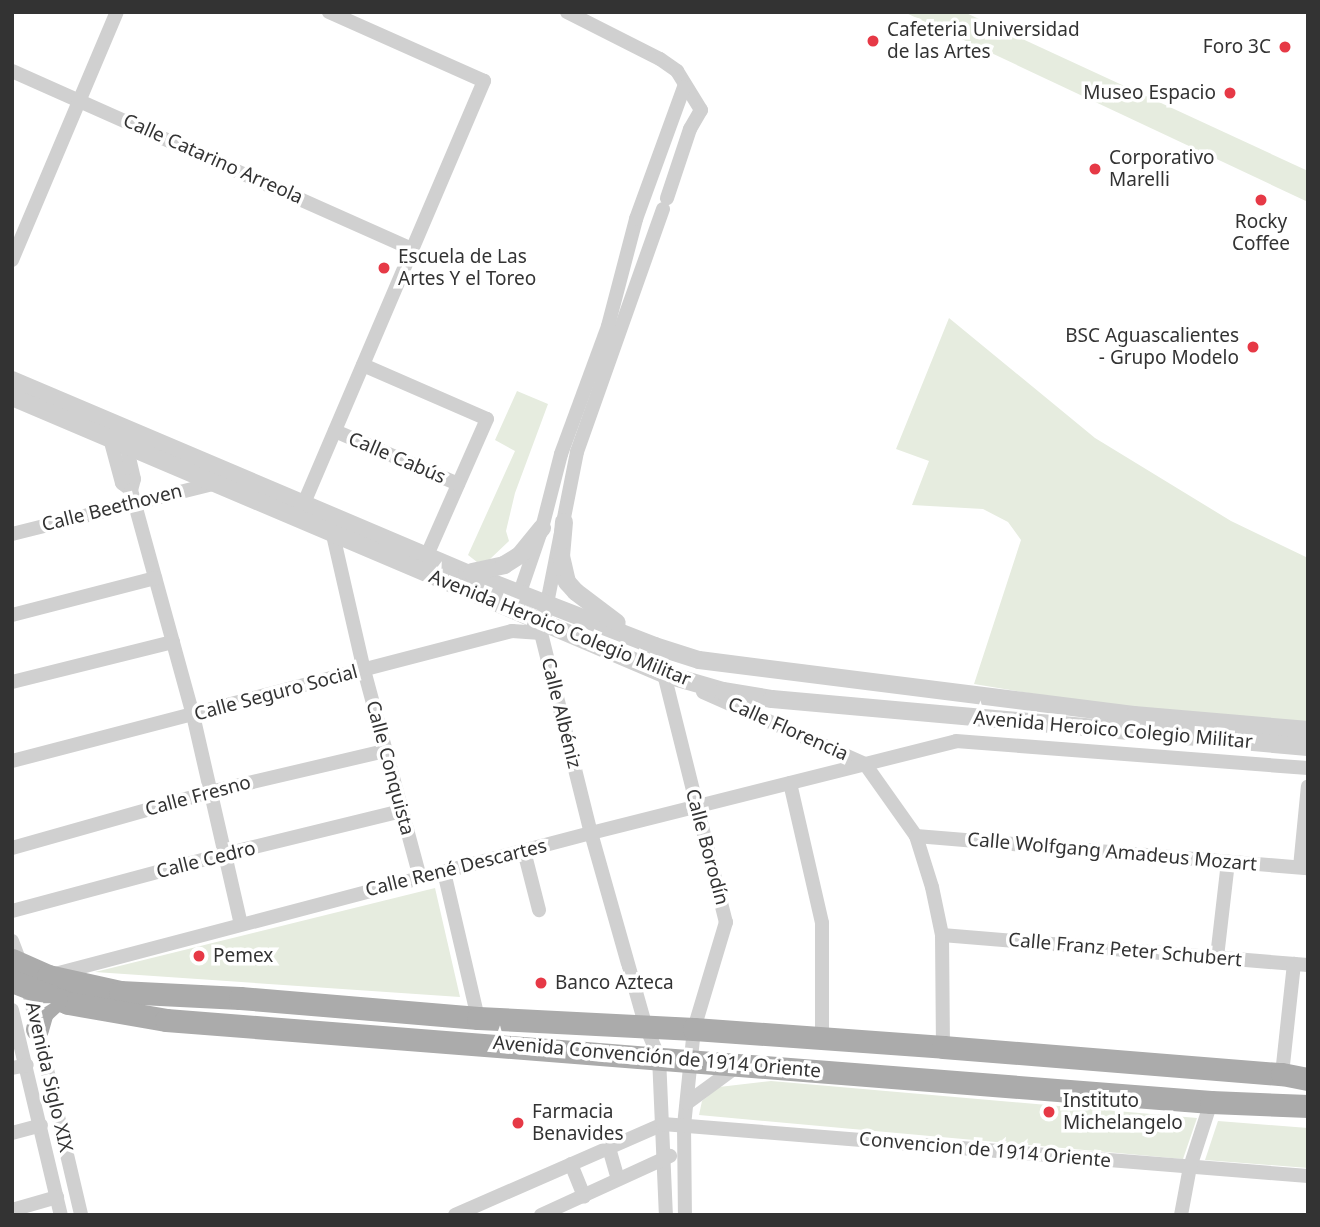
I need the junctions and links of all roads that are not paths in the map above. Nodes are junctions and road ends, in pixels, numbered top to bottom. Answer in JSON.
{"nodes":[{"id":1,"x":117,"y":12,"type":"edge"},
{"id":2,"x":329,"y":12,"type":"edge"},
{"id":3,"x":567,"y":12,"type":"edge"},
{"id":4,"x":12,"y":71,"type":"edge"},
{"id":5,"x":684,"y":87,"type":"junction"},
{"id":6,"x":78,"y":99,"type":"junction"},
{"id":7,"x":668,"y":132,"type":"junction"},
{"id":8,"x":688,"y":138,"type":"junction"},
{"id":9,"x":636,"y":219,"type":"junction"},
{"id":10,"x":657,"y":226,"type":"junction"},
{"id":11,"x":412,"y":249,"type":"junction"},
{"id":12,"x":12,"y":260,"type":"edge"},
{"id":13,"x":363,"y":365,"type":"junction"},
{"id":14,"x":12,"y":380,"type":"edge"},
{"id":15,"x":12,"y":397,"type":"edge"},
{"id":16,"x":335,"y":431,"type":"junction"},
{"id":17,"x":116,"y":432,"type":"junction"},
{"id":18,"x":212,"y":484,"type":"junction"},
{"id":19,"x":458,"y":484,"type":"junction"},
{"id":20,"x":133,"y":496,"type":"junction"},
{"id":21,"x":304,"y":503,"type":"junction"},
{"id":22,"x":564,"y":522,"type":"junction"},
{"id":23,"x":542,"y":528,"type":"junction"},
{"id":24,"x":12,"y":534,"type":"edge"},
{"id":25,"x":333,"y":535,"type":"junction"},
{"id":26,"x":427,"y":555,"type":"junction"},
{"id":27,"x":467,"y":572,"type":"junction"},
{"id":28,"x":155,"y":578,"type":"junction"},
{"id":29,"x":519,"y":593,"type":"junction"},
{"id":30,"x":545,"y":602,"type":"junction"},
{"id":31,"x":516,"y":612,"type":"junction"},
{"id":32,"x":12,"y":615,"type":"edge"},
{"id":33,"x":541,"y":627,"type":"junction"},
{"id":34,"x":173,"y":642,"type":"junction"},
{"id":35,"x":642,"y":642,"type":"junction"},
{"id":36,"x":364,"y":670,"type":"junction"},
{"id":37,"x":664,"y":674,"type":"junction"},
{"id":38,"x":12,"y":682,"type":"edge"},
{"id":39,"x":192,"y":715,"type":"junction"},
{"id":40,"x":1308,"y":730,"type":"edge"},
{"id":41,"x":1308,"y":747,"type":"edge"},
{"id":42,"x":386,"y":751,"type":"junction"},
{"id":43,"x":12,"y":761,"type":"edge"},
{"id":44,"x":865,"y":764,"type":"junction"},
{"id":45,"x":1308,"y":768,"type":"edge"},
{"id":46,"x":790,"y":783,"type":"junction"},
{"id":47,"x":1308,"y":786,"type":"edge"},
{"id":48,"x":210,"y":792,"type":"junction"},
{"id":49,"x":695,"y":807,"type":"junction"},
{"id":50,"x":401,"y":811,"type":"junction"},
{"id":51,"x":591,"y":833,"type":"junction"},
{"id":52,"x":916,"y":836,"type":"junction"},
{"id":53,"x":12,"y":848,"type":"edge"},
{"id":54,"x":524,"y":851,"type":"junction"},
{"id":55,"x":225,"y":854,"type":"junction"},
{"id":56,"x":1228,"y":862,"type":"junction"},
{"id":57,"x":1304,"y":868,"type":"edge"},
{"id":58,"x":444,"y":872,"type":"junction"},
{"id":59,"x":420,"y":877,"type":"junction"},
{"id":60,"x":539,"y":910,"type":"dead end"},
{"id":61,"x":12,"y":911,"type":"edge"},
{"id":62,"x":241,"y":923,"type":"junction"},
{"id":63,"x":942,"y":935,"type":"junction"},
{"id":64,"x":1217,"y":957,"type":"junction"},
{"id":65,"x":1301,"y":965,"type":"edge"},
{"id":66,"x":17,"y":967,"type":"edge"},
{"id":67,"x":48,"y":976,"type":"junction"},
{"id":68,"x":55,"y":999,"type":"junction"},
{"id":69,"x":12,"y":1010,"type":"edge"},
{"id":70,"x":478,"y":1018,"type":"junction"},
{"id":71,"x":646,"y":1027,"type":"junction"},
{"id":72,"x":37,"y":1029,"type":"junction"},
{"id":73,"x":695,"y":1029,"type":"junction"},
{"id":74,"x":822,"y":1039,"type":"junction"},
{"id":75,"x":943,"y":1047,"type":"junction"},
{"id":76,"x":659,"y":1056,"type":"junction"},
{"id":77,"x":693,"y":1060,"type":"junction"},
{"id":78,"x":740,"y":1064,"type":"junction"},
{"id":79,"x":19,"y":1066,"type":"edge"},
{"id":80,"x":1282,"y":1074,"type":"junction"},
{"id":81,"x":1308,"y":1079,"type":"edge"},
{"id":82,"x":1211,"y":1102,"type":"junction"},
{"id":83,"x":687,"y":1103,"type":"junction"},
{"id":84,"x":1308,"y":1106,"type":"edge"},
{"id":85,"x":663,"y":1124,"type":"junction"},
{"id":86,"x":41,"y":1125,"type":"junction"},
{"id":87,"x":684,"y":1125,"type":"junction"},
{"id":88,"x":12,"y":1133,"type":"edge"},
{"id":89,"x":610,"y":1149,"type":"junction"},
{"id":90,"x":682,"y":1149,"type":"junction"},
{"id":91,"x":664,"y":1160,"type":"junction"},
{"id":92,"x":571,"y":1164,"type":"junction"},
{"id":93,"x":1190,"y":1167,"type":"junction"},
{"id":94,"x":1308,"y":1176,"type":"edge"},
{"id":95,"x":618,"y":1179,"type":"junction"},
{"id":96,"x":584,"y":1196,"type":"junction"},
{"id":97,"x":57,"y":1197,"type":"junction"},
{"id":98,"x":12,"y":1210,"type":"edge"},
{"id":99,"x":61,"y":1215,"type":"edge"},
{"id":100,"x":81,"y":1215,"type":"edge"},
{"id":101,"x":455,"y":1215,"type":"edge"},
{"id":102,"x":541,"y":1215,"type":"edge"},
{"id":103,"x":666,"y":1215,"type":"edge"},
{"id":104,"x":685,"y":1215,"type":"edge"},
{"id":105,"x":1181,"y":1215,"type":"edge"}],
"edges":[{"from":1,"to":6,"type":"street"},
{"from":2,"to":11,"type":"street"},
{"from":3,"to":5,"type":"street"},
{"from":4,"to":6,"type":"street","name":"Calle Catarino Arreola"},
{"from":5,"to":7,"type":"street"},
{"from":5,"to":8,"type":"street","name":"Calle Albéniz"},
{"from":6,"to":11,"type":"street","name":"Calle Catarino Arreola"},
{"from":6,"to":12,"type":"street"},
{"from":7,"to":8,"type":"street"},
{"from":7,"to":9,"type":"street"},
{"from":8,"to":10,"type":"street","name":"Calle Albéniz"},
{"from":9,"to":10,"type":"street"},
{"from":9,"to":23,"type":"street"},
{"from":10,"to":22,"type":"street","name":"Calle Albéniz"},
{"from":11,"to":13,"type":"street"},
{"from":13,"to":16,"type":"street"},
{"from":13,"to":19,"type":"street"},
{"from":14,"to":17,"type":"street","name":"Avenida Heroico Colegio Militar"},
{"from":15,"to":17,"type":"street","name":"Avenida Heroico Colegio Militar"},
{"from":16,"to":19,"type":"street","name":"Calle Cabús"},
{"from":16,"to":21,"type":"street"},
{"from":17,"to":18,"type":"street","name":"Avenida Heroico Colegio Militar"},
{"from":17,"to":20,"type":"street"},
{"from":17,"to":21,"type":"street","name":"Avenida Heroico Colegio Militar"},
{"from":18,"to":20,"type":"street","name":"Calle Beethoven"},
{"from":18,"to":25,"type":"street","name":"Avenida Heroico Colegio Militar"},
{"from":19,"to":26,"type":"street"},
{"from":20,"to":24,"type":"street","name":"Calle Beethoven"},
{"from":20,"to":28,"type":"street"},
{"from":21,"to":26,"type":"street","name":"Avenida Heroico Colegio Militar"},
{"from":22,"to":30,"type":"street","name":"Calle Albéniz"},
{"from":22,"to":35,"type":"street"},
{"from":23,"to":27,"type":"street"},
{"from":23,"to":29,"type":"street"},
{"from":25,"to":31,"type":"street","name":"Avenida Heroico Colegio Militar"},
{"from":25,"to":36,"type":"street","name":"Calle Conquista"},
{"from":26,"to":27,"type":"street","name":"Avenida Heroico Colegio Militar"},
{"from":27,"to":29,"type":"street","name":"Avenida Heroico Colegio Militar"},
{"from":28,"to":32,"type":"street"},
{"from":28,"to":34,"type":"street"},
{"from":29,"to":30,"type":"street","name":"Avenida Heroico Colegio Militar"},
{"from":29,"to":31,"type":"street"},
{"from":30,"to":33,"type":"street","name":"Calle Albéniz"},
{"from":30,"to":35,"type":"street","name":"Avenida Heroico Colegio Militar"},
{"from":31,"to":33,"type":"street","name":"Avenida Heroico Colegio Militar"},
{"from":33,"to":36,"type":"street","name":"Calle Seguro Social"},
{"from":33,"to":37,"type":"street","name":"Avenida Heroico Colegio Militar"},
{"from":33,"to":51,"type":"street","name":"Calle Albéniz"},
{"from":34,"to":38,"type":"street"},
{"from":34,"to":39,"type":"street"},
{"from":35,"to":40,"type":"street","name":"Avenida Heroico Colegio Militar"},
{"from":36,"to":39,"type":"street","name":"Calle Seguro Social"},
{"from":36,"to":42,"type":"street","name":"Calle Conquista"},
{"from":37,"to":41,"type":"street","name":"Avenida Heroico Colegio Militar"},
{"from":37,"to":44,"type":"street","name":"Calle Florencia"},
{"from":37,"to":49,"type":"street","name":"Calle Borodín"},
{"from":39,"to":43,"type":"street","name":"Calle Seguro Social"},
{"from":39,"to":48,"type":"street"},
{"from":42,"to":48,"type":"street","name":"Calle Fresno"},
{"from":42,"to":50,"type":"street","name":"Calle Conquista"},
{"from":44,"to":45,"type":"street","name":"Avenida Heroico Colegio Militar"},
{"from":44,"to":46,"type":"street","name":"Calle René Descartes"},
{"from":44,"to":52,"type":"street","name":"Calle Florencia"},
{"from":46,"to":49,"type":"street","name":"Calle René Descartes"},
{"from":46,"to":74,"type":"street"},
{"from":47,"to":57,"type":"street"},
{"from":48,"to":53,"type":"street","name":"Calle Fresno"},
{"from":48,"to":55,"type":"street"},
{"from":49,"to":51,"type":"street","name":"Calle René Descartes"},
{"from":49,"to":73,"type":"street","name":"Calle Borodín"},
{"from":50,"to":55,"type":"street","name":"Calle Cedro"},
{"from":50,"to":59,"type":"street","name":"Calle Conquista"},
{"from":51,"to":54,"type":"street","name":"Calle René Descartes"},
{"from":51,"to":71,"type":"street","name":"Calle Albéniz"},
{"from":52,"to":56,"type":"street","name":"Calle Wolfgang Amadeus Mozart"},
{"from":52,"to":63,"type":"street","name":"Calle Florencia"},
{"from":54,"to":58,"type":"street","name":"Calle René Descartes"},
{"from":54,"to":60,"type":"street"},
{"from":55,"to":61,"type":"street","name":"Calle Cedro"},
{"from":55,"to":62,"type":"street"},
{"from":56,"to":57,"type":"street","name":"Calle Wolfgang Amadeus Mozart"},
{"from":56,"to":64,"type":"street"},
{"from":58,"to":59,"type":"street","name":"Calle René Descartes"},
{"from":58,"to":70,"type":"street"},
{"from":59,"to":62,"type":"street","name":"Calle René Descartes"},
{"from":62,"to":67,"type":"street","name":"Calle René Descartes"},
{"from":63,"to":64,"type":"street","name":"Calle Franz Peter Schubert"},
{"from":63,"to":75,"type":"street","name":"Calle Florencia"},
{"from":64,"to":65,"type":"street","name":"Calle Franz Peter Schubert"},
{"from":65,"to":80,"type":"street"},
{"from":66,"to":67,"type":"main road","name":"Avenida Convención de 1914 Oriente"},
{"from":66,"to":68,"type":"main road","name":"Avenida Convención de 1914 Oriente"},
{"from":66,"to":72,"type":"street","name":"Avenida Siglo XIX"},
{"from":67,"to":70,"type":"main road","name":"Avenida Convención de 1914 Oriente"},
{"from":68,"to":72,"type":"main road"},
{"from":68,"to":76,"type":"main road","name":"Avenida Convención de 1914 Oriente"},
{"from":69,"to":79,"type":"street","name":"Avenida Siglo XIX"},
{"from":70,"to":71,"type":"main road","name":"Avenida Convención de 1914 Oriente"},
{"from":71,"to":73,"type":"main road","name":"Avenida Convención de 1914 Oriente"},
{"from":71,"to":76,"type":"street","name":"Calle Albéniz"},
{"from":72,"to":100,"type":"street","name":"Avenida Siglo XIX"},
{"from":73,"to":74,"type":"main road","name":"Avenida Convención de 1914 Oriente"},
{"from":73,"to":77,"type":"street","name":"Calle Borodín"},
{"from":74,"to":75,"type":"main road","name":"Avenida Convención de 1914 Oriente"},
{"from":75,"to":80,"type":"main road","name":"Avenida Convención de 1914 Oriente"},
{"from":76,"to":77,"type":"main road","name":"Avenida Convención de 1914 Oriente"},
{"from":76,"to":85,"type":"street"},
{"from":77,"to":78,"type":"main road","name":"Avenida Convención de 1914 Oriente"},
{"from":77,"to":83,"type":"street","name":"Calle Borodín"},
{"from":78,"to":82,"type":"main road","name":"Avenida Convención de 1914 Oriente"},
{"from":78,"to":83,"type":"street"},
{"from":79,"to":86,"type":"street","name":"Avenida Siglo XIX"},
{"from":80,"to":81,"type":"main road","name":"Avenida Convención de 1914 Oriente"},
{"from":82,"to":84,"type":"main road","name":"Avenida Convención de 1914 Oriente"},
{"from":82,"to":93,"type":"street"},
{"from":83,"to":87,"type":"street","name":"Calle Borodín"},
{"from":85,"to":87,"type":"street","name":"Convencion de 1914 Oriente"},
{"from":85,"to":89,"type":"street"},
{"from":85,"to":91,"type":"street"},
{"from":86,"to":88,"type":"street"},
{"from":86,"to":97,"type":"street","name":"Avenida Siglo XIX"},
{"from":87,"to":90,"type":"street","name":"Calle Borodín"},
{"from":87,"to":93,"type":"street","name":"Convencion de 1914 Oriente"},
{"from":89,"to":92,"type":"street"},
{"from":89,"to":95,"type":"street"},
{"from":90,"to":91,"type":"street"},
{"from":90,"to":104,"type":"street","name":"Calle Borodín"},
{"from":91,"to":95,"type":"street"},
{"from":91,"to":103,"type":"street"},
{"from":92,"to":96,"type":"street"},
{"from":92,"to":101,"type":"street"},
{"from":93,"to":94,"type":"street","name":"Convencion de 1914 Oriente"},
{"from":93,"to":105,"type":"street"},
{"from":95,"to":96,"type":"street"},
{"from":96,"to":102,"type":"street"},
{"from":97,"to":98,"type":"street"},
{"from":97,"to":99,"type":"street","name":"Avenida Siglo XIX"}]}
